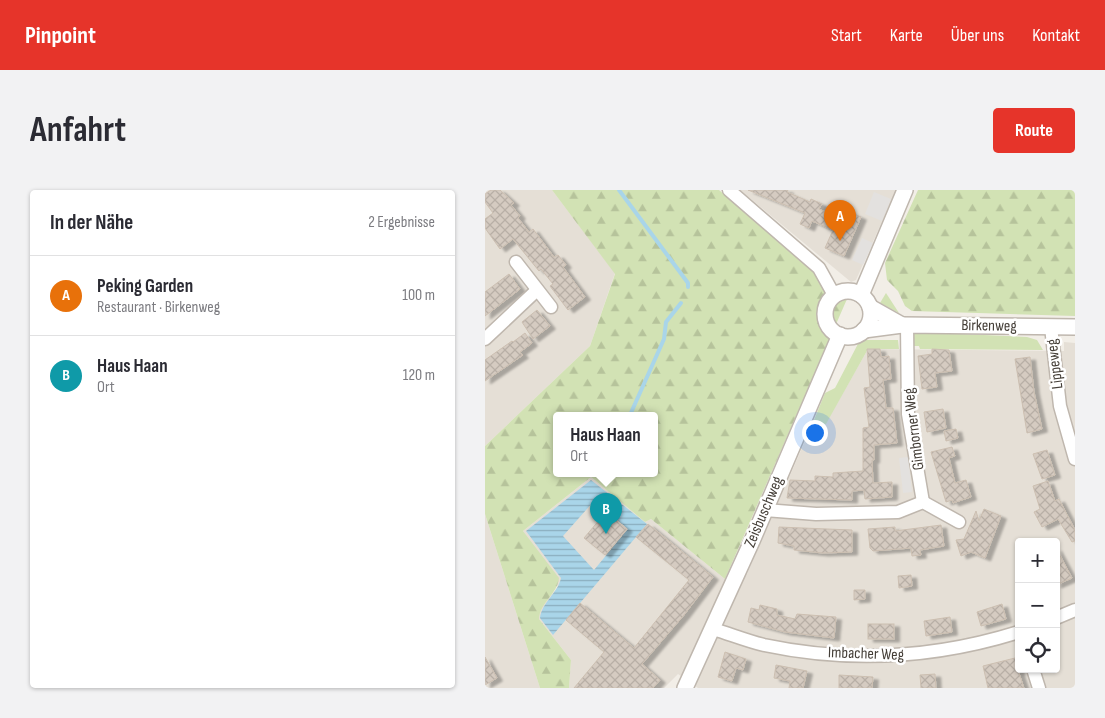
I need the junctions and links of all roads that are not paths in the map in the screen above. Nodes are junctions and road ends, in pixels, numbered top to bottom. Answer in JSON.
{"nodes":[{"id":1,"x":729,"y":190,"type":"edge"},
{"id":2,"x":905,"y":190,"type":"edge"},
{"id":3,"x":516,"y":262,"type":"dead end"},
{"id":4,"x":537,"y":290,"type":"junction"},
{"id":5,"x":834,"y":295,"type":"junction"},
{"id":6,"x":865,"y":301,"type":"junction"},
{"id":7,"x":551,"y":307,"type":"dead end"},
{"id":8,"x":905,"y":325,"type":"junction"},
{"id":9,"x":1051,"y":327,"type":"junction"},
{"id":10,"x":1075,"y":327,"type":"edge"},
{"id":11,"x":864,"y":330,"type":"junction"},
{"id":12,"x":839,"y":335,"type":"junction"},
{"id":13,"x":485,"y":339,"type":"edge"},
{"id":14,"x":1075,"y":459,"type":"edge"},
{"id":15,"x":923,"y":502,"type":"junction"},
{"id":16,"x":765,"y":510,"type":"junction"},
{"id":17,"x":959,"y":522,"type":"dead end"},
{"id":18,"x":1075,"y":610,"type":"edge"},
{"id":19,"x":1060,"y":616,"type":"edge"},
{"id":20,"x":713,"y":629,"type":"junction"},
{"id":21,"x":1015,"y":633,"type":"edge"},
{"id":22,"x":1034,"y":673,"type":"edge"},
{"id":23,"x":685,"y":688,"type":"edge"},
{"id":24,"x":1039,"y":688,"type":"edge"}],
"edges":[{"from":1,"to":5,"type":"street"},
{"from":2,"to":6,"type":"street"},
{"from":3,"to":4,"type":"street"},
{"from":4,"to":7,"type":"street"},
{"from":4,"to":13,"type":"street"},
{"from":5,"to":6,"type":"street"},
{"from":5,"to":12,"type":"street"},
{"from":6,"to":8,"type":"street","name":"Birkenweg"},
{"from":6,"to":11,"type":"street"},
{"from":8,"to":9,"type":"street","name":"Birkenweg"},
{"from":8,"to":11,"type":"street","name":"Birkenweg"},
{"from":8,"to":15,"type":"street","name":"Gimborner Weg"},
{"from":9,"to":10,"type":"street","name":"Birkenweg"},
{"from":9,"to":14,"type":"street","name":"Lippeweg"},
{"from":11,"to":12,"type":"street"},
{"from":12,"to":16,"type":"street","name":"Zeisbuschweg"},
{"from":15,"to":16,"type":"street"},
{"from":15,"to":17,"type":"street"},
{"from":16,"to":20,"type":"street","name":"Zeisbuschweg"},
{"from":18,"to":19,"type":"street"},
{"from":20,"to":21,"type":"street","name":"Imbacher Weg"},
{"from":20,"to":23,"type":"street","name":"Zeisbuschweg"},
{"from":22,"to":24,"type":"street"}]}
